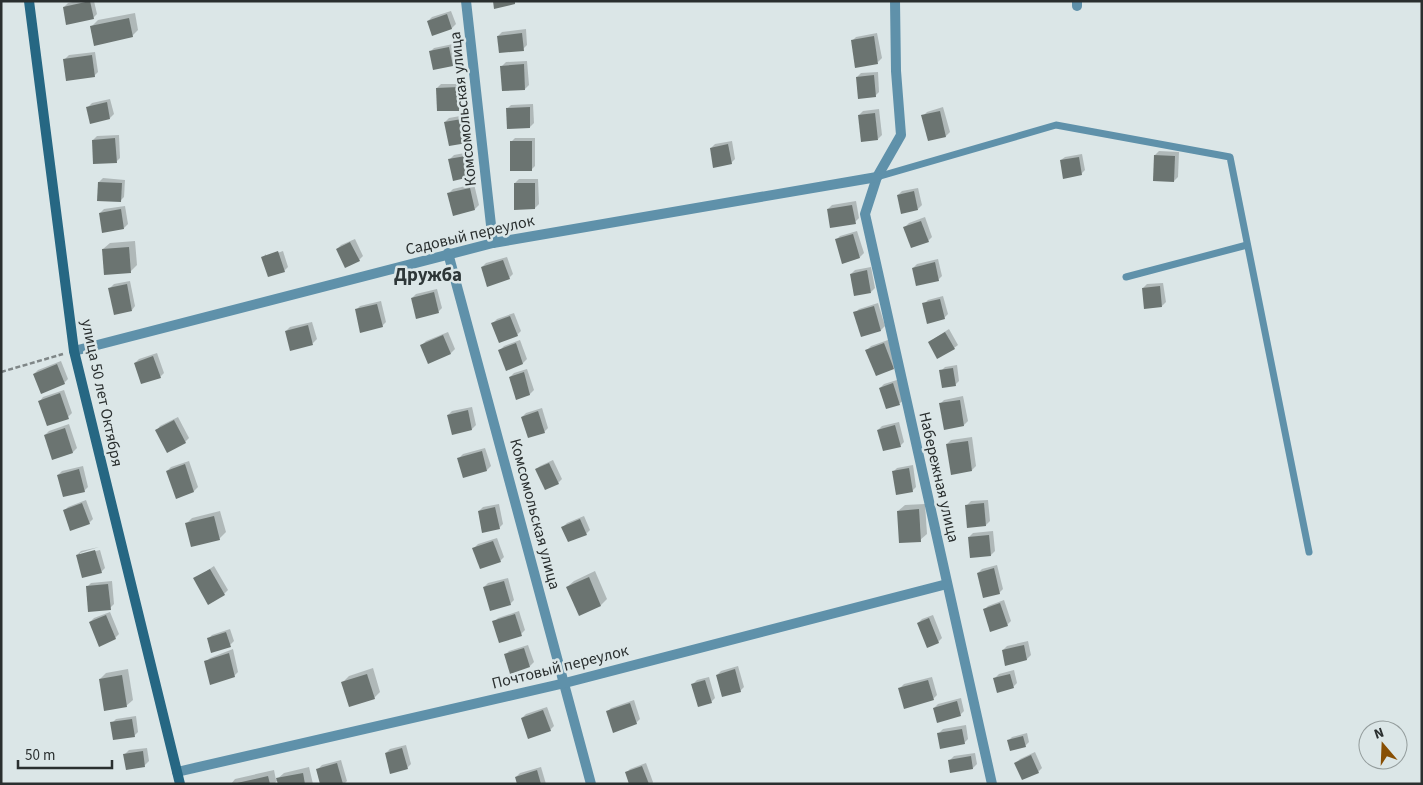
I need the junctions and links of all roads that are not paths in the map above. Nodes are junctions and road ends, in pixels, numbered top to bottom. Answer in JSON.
{"nodes":[{"id":1,"x":29,"y":1,"type":"edge"},
{"id":2,"x":466,"y":1,"type":"edge"},
{"id":3,"x":895,"y":1,"type":"edge"},
{"id":4,"x":878,"y":177,"type":"junction"},
{"id":5,"x":493,"y":242,"type":"junction"},
{"id":6,"x":1247,"y":245,"type":"junction"},
{"id":7,"x":448,"y":253,"type":"junction"},
{"id":8,"x":1126,"y":277,"type":"dead end"},
{"id":9,"x":74,"y":351,"type":"junction"},
{"id":10,"x":1309,"y":552,"type":"dead end"},
{"id":11,"x":947,"y":584,"type":"junction"},
{"id":12,"x":565,"y":683,"type":"junction"},
{"id":13,"x":177,"y":772,"type":"junction"},
{"id":14,"x":180,"y":784,"type":"edge"},
{"id":15,"x":591,"y":784,"type":"edge"},
{"id":16,"x":992,"y":784,"type":"edge"}],
"edges":[{"from":1,"to":9,"type":"street","name":"улица 50 лет Октября"},
{"from":2,"to":5,"type":"street","name":"Комсомольская улица"},
{"from":3,"to":4,"type":"street","name":"Набережная улица"},
{"from":4,"to":5,"type":"street","name":"Садовый переулок"},
{"from":4,"to":6,"type":"lane"},
{"from":4,"to":11,"type":"street","name":"Набережная улица"},
{"from":5,"to":7,"type":"street","name":"Садовый переулок"},
{"from":6,"to":8,"type":"lane"},
{"from":6,"to":10,"type":"lane"},
{"from":7,"to":9,"type":"street","name":"Садовый переулок"},
{"from":7,"to":12,"type":"street","name":"Комсомольская улица"},
{"from":9,"to":13,"type":"street","name":"улица 50 лет Октября"},
{"from":11,"to":12,"type":"street","name":"Почтовый переулок"},
{"from":11,"to":16,"type":"street","name":"Набережная улица"},
{"from":12,"to":13,"type":"street","name":"Почтовый переулок"},
{"from":12,"to":15,"type":"street","name":"Комсомольская улица"},
{"from":13,"to":14,"type":"street","name":"улица 50 лет Октября"}]}
